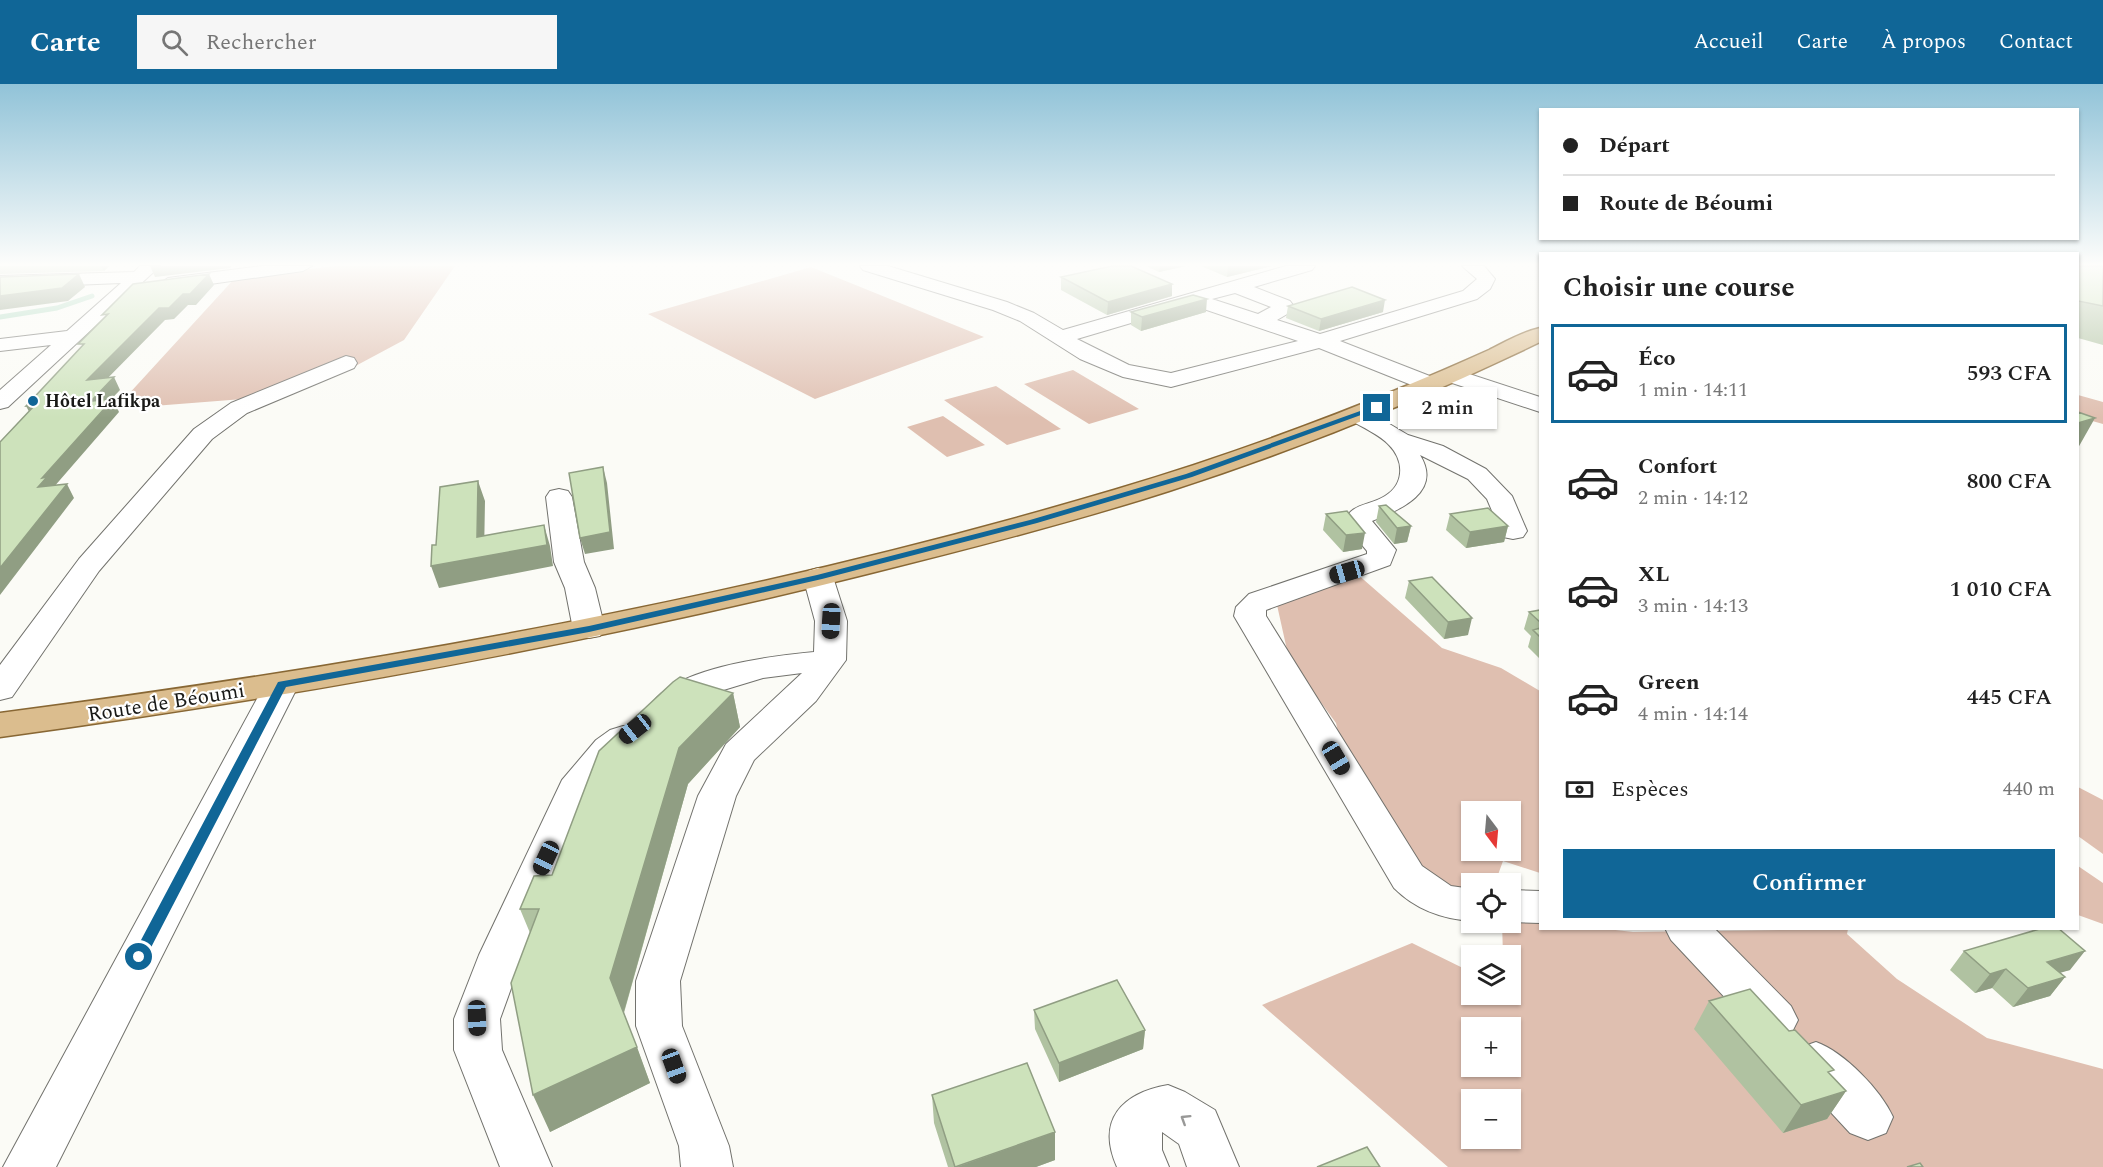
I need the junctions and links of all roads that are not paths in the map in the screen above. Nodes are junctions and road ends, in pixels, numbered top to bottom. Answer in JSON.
{"nodes":[{"id":1,"x":96,"y":317,"type":"edge"},
{"id":2,"x":1026,"y":317,"type":"edge"},
{"id":3,"x":1128,"y":317,"type":"edge"},
{"id":4,"x":1246,"y":317,"type":"edge"},
{"id":5,"x":1268,"y":317,"type":"edge"},
{"id":6,"x":1404,"y":317,"type":"edge"},
{"id":7,"x":1260,"y":321,"type":"junction"},
{"id":8,"x":1381,"y":324,"type":"junction"},
{"id":9,"x":1539,"y":334,"type":"edge"},
{"id":10,"x":75,"y":336,"type":"junction"},
{"id":11,"x":1060,"y":337,"type":"junction"},
{"id":12,"x":1320,"y":341,"type":"junction"},
{"id":13,"x":0,"y":345,"type":"edge"},
{"id":14,"x":346,"y":363,"type":"dead end"},
{"id":15,"x":1387,"y":367,"type":"junction"},
{"id":16,"x":1443,"y":380,"type":"junction"},
{"id":17,"x":0,"y":402,"type":"edge"},
{"id":18,"x":1539,"y":405,"type":"edge"},
{"id":19,"x":1358,"y":416,"type":"junction"},
{"id":20,"x":1400,"y":441,"type":"junction"},
{"id":21,"x":559,"y":496,"type":"dead end"},
{"id":22,"x":1513,"y":531,"type":"dead end"},
{"id":23,"x":818,"y":577,"type":"junction"},
{"id":24,"x":589,"y":629,"type":"junction"},
{"id":25,"x":830,"y":660,"type":"junction"},
{"id":26,"x":282,"y":684,"type":"junction"},
{"id":27,"x":0,"y":689,"type":"edge"},
{"id":28,"x":0,"y":725,"type":"edge"},
{"id":29,"x":1461,"y":904,"type":"edge"},
{"id":30,"x":1521,"y":906,"type":"edge"},
{"id":31,"x":1539,"y":907,"type":"edge"},
{"id":32,"x":1688,"y":930,"type":"edge"},
{"id":33,"x":1868,"y":1117,"type":"dead end"},
{"id":34,"x":29,"y":1167,"type":"edge"},
{"id":35,"x":526,"y":1167,"type":"edge"},
{"id":36,"x":707,"y":1167,"type":"edge"},
{"id":37,"x":1143,"y":1167,"type":"edge"},
{"id":38,"x":1213,"y":1167,"type":"edge"}],
"edges":[{"from":1,"to":10,"type":"street"},
{"from":2,"to":11,"type":"street"},
{"from":3,"to":11,"type":"street"},
{"from":4,"to":7,"type":"street"},
{"from":5,"to":7,"type":"street"},
{"from":6,"to":8,"type":"street"},
{"from":7,"to":12,"type":"street"},
{"from":8,"to":12,"type":"street"},
{"from":8,"to":15,"type":"street"},
{"from":9,"to":16,"type":"main road","name":"Route de Béoumi"},
{"from":10,"to":13,"type":"street"},
{"from":10,"to":17,"type":"street"},
{"from":11,"to":12,"type":"street"},
{"from":12,"to":15,"type":"street"},
{"from":14,"to":27,"type":"street"},
{"from":15,"to":16,"type":"street"},
{"from":16,"to":18,"type":"street"},
{"from":16,"to":19,"type":"main road","name":"Route de Béoumi"},
{"from":19,"to":20,"type":"street"},
{"from":19,"to":23,"type":"main road","name":"Route de Béoumi"},
{"from":20,"to":22,"type":"street"},
{"from":20,"to":29,"type":"street"},
{"from":21,"to":24,"type":"street"},
{"from":23,"to":24,"type":"main road","name":"Route de Béoumi"},
{"from":23,"to":25,"type":"street"},
{"from":24,"to":26,"type":"main road","name":"Route de Béoumi"},
{"from":25,"to":35,"type":"street"},
{"from":25,"to":36,"type":"street"},
{"from":26,"to":28,"type":"main road","name":"Route de Béoumi"},
{"from":26,"to":34,"type":"street"},
{"from":30,"to":31,"type":"street"},
{"from":32,"to":33,"type":"street"},
{"from":38,"to":37,"type":"street","one_way":true}]}
